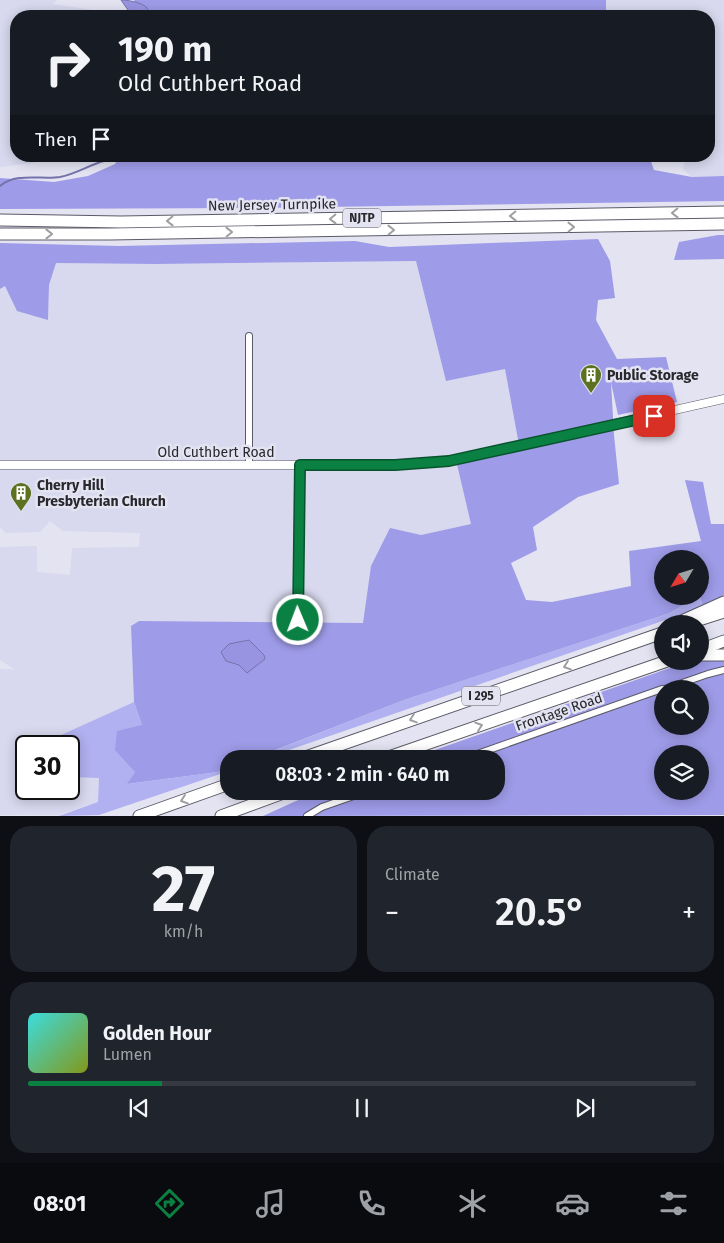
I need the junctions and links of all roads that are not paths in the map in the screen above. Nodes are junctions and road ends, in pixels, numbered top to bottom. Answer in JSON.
{"nodes":[{"id":1,"x":724,"y":212,"type":"edge"},
{"id":2,"x":0,"y":220,"type":"edge"},
{"id":3,"x":724,"y":224,"type":"edge"},
{"id":4,"x":0,"y":234,"type":"edge"},
{"id":5,"x":249,"y":336,"type":"dead end"},
{"id":6,"x":724,"y":399,"type":"edge"},
{"id":7,"x":0,"y":465,"type":"edge"},
{"id":8,"x":248,"y":465,"type":"junction"},
{"id":9,"x":300,"y":465,"type":"junction"},
{"id":10,"x":724,"y":602,"type":"edge"},
{"id":11,"x":724,"y":612,"type":"edge"},
{"id":12,"x":695,"y":615,"type":"edge"},
{"id":13,"x":709,"y":617,"type":"edge"},
{"id":14,"x":298,"y":620,"type":"dead end"},
{"id":15,"x":654,"y":632,"type":"edge"},
{"id":16,"x":654,"y":636,"type":"edge"},
{"id":17,"x":724,"y":641,"type":"edge"},
{"id":18,"x":709,"y":647,"type":"edge"},
{"id":19,"x":598,"y":655,"type":"junction"},
{"id":20,"x":709,"y":655,"type":"edge"},
{"id":21,"x":724,"y":655,"type":"edge"},
{"id":22,"x":654,"y":666,"type":"edge"},
{"id":23,"x":654,"y":667,"type":"edge"},
{"id":24,"x":724,"y":670,"type":"edge"},
{"id":25,"x":639,"y":671,"type":"junction"},
{"id":26,"x":692,"y":680,"type":"edge"},
{"id":27,"x":654,"y":692,"type":"edge"},
{"id":28,"x":326,"y":750,"type":"edge"},
{"id":29,"x":409,"y":750,"type":"edge"},
{"id":30,"x":490,"y":750,"type":"edge"},
{"id":31,"x":220,"y":787,"type":"edge"},
{"id":32,"x":265,"y":800,"type":"edge"},
{"id":33,"x":342,"y":800,"type":"edge"},
{"id":34,"x":309,"y":814,"type":"edge"},
{"id":35,"x":139,"y":816,"type":"edge"},
{"id":36,"x":222,"y":816,"type":"edge"}],
"edges":[{"from":1,"to":2,"type":"highway","name":"New Jersey Turnpike","number":"NJTP","one_way":true},
{"from":4,"to":3,"type":"highway","name":"New Jersey Turnpike","number":"NJTP","one_way":true},
{"from":5,"to":8,"type":"street"},
{"from":6,"to":9,"type":"street","name":"Old Cuthbert Road"},
{"from":7,"to":8,"type":"street","name":"Old Cuthbert Road"},
{"from":8,"to":9,"type":"street","name":"Old Cuthbert Road"},
{"from":9,"to":14,"type":"street"},
{"from":10,"to":12,"type":"highway"},
{"from":11,"to":13,"type":"highway"},
{"from":15,"to":19,"type":"highway"},
{"from":16,"to":19,"type":"highway","number":"I 295"},
{"from":17,"to":18,"type":"highway"},
{"from":19,"to":28,"type":"highway","number":"I 295","one_way":true},
{"from":20,"to":21,"type":"highway"},
{"from":22,"to":25,"type":"highway","number":"I 295"},
{"from":23,"to":25,"type":"highway"},
{"from":24,"to":26,"type":"street","name":"Frontage Road"},
{"from":29,"to":25,"type":"highway","number":"I 295","one_way":true},
{"from":27,"to":30,"type":"street","name":"Frontage Road"},
{"from":31,"to":35,"type":"highway","one_way":true},
{"from":32,"to":36,"type":"highway"},
{"from":33,"to":34,"type":"street"}]}
